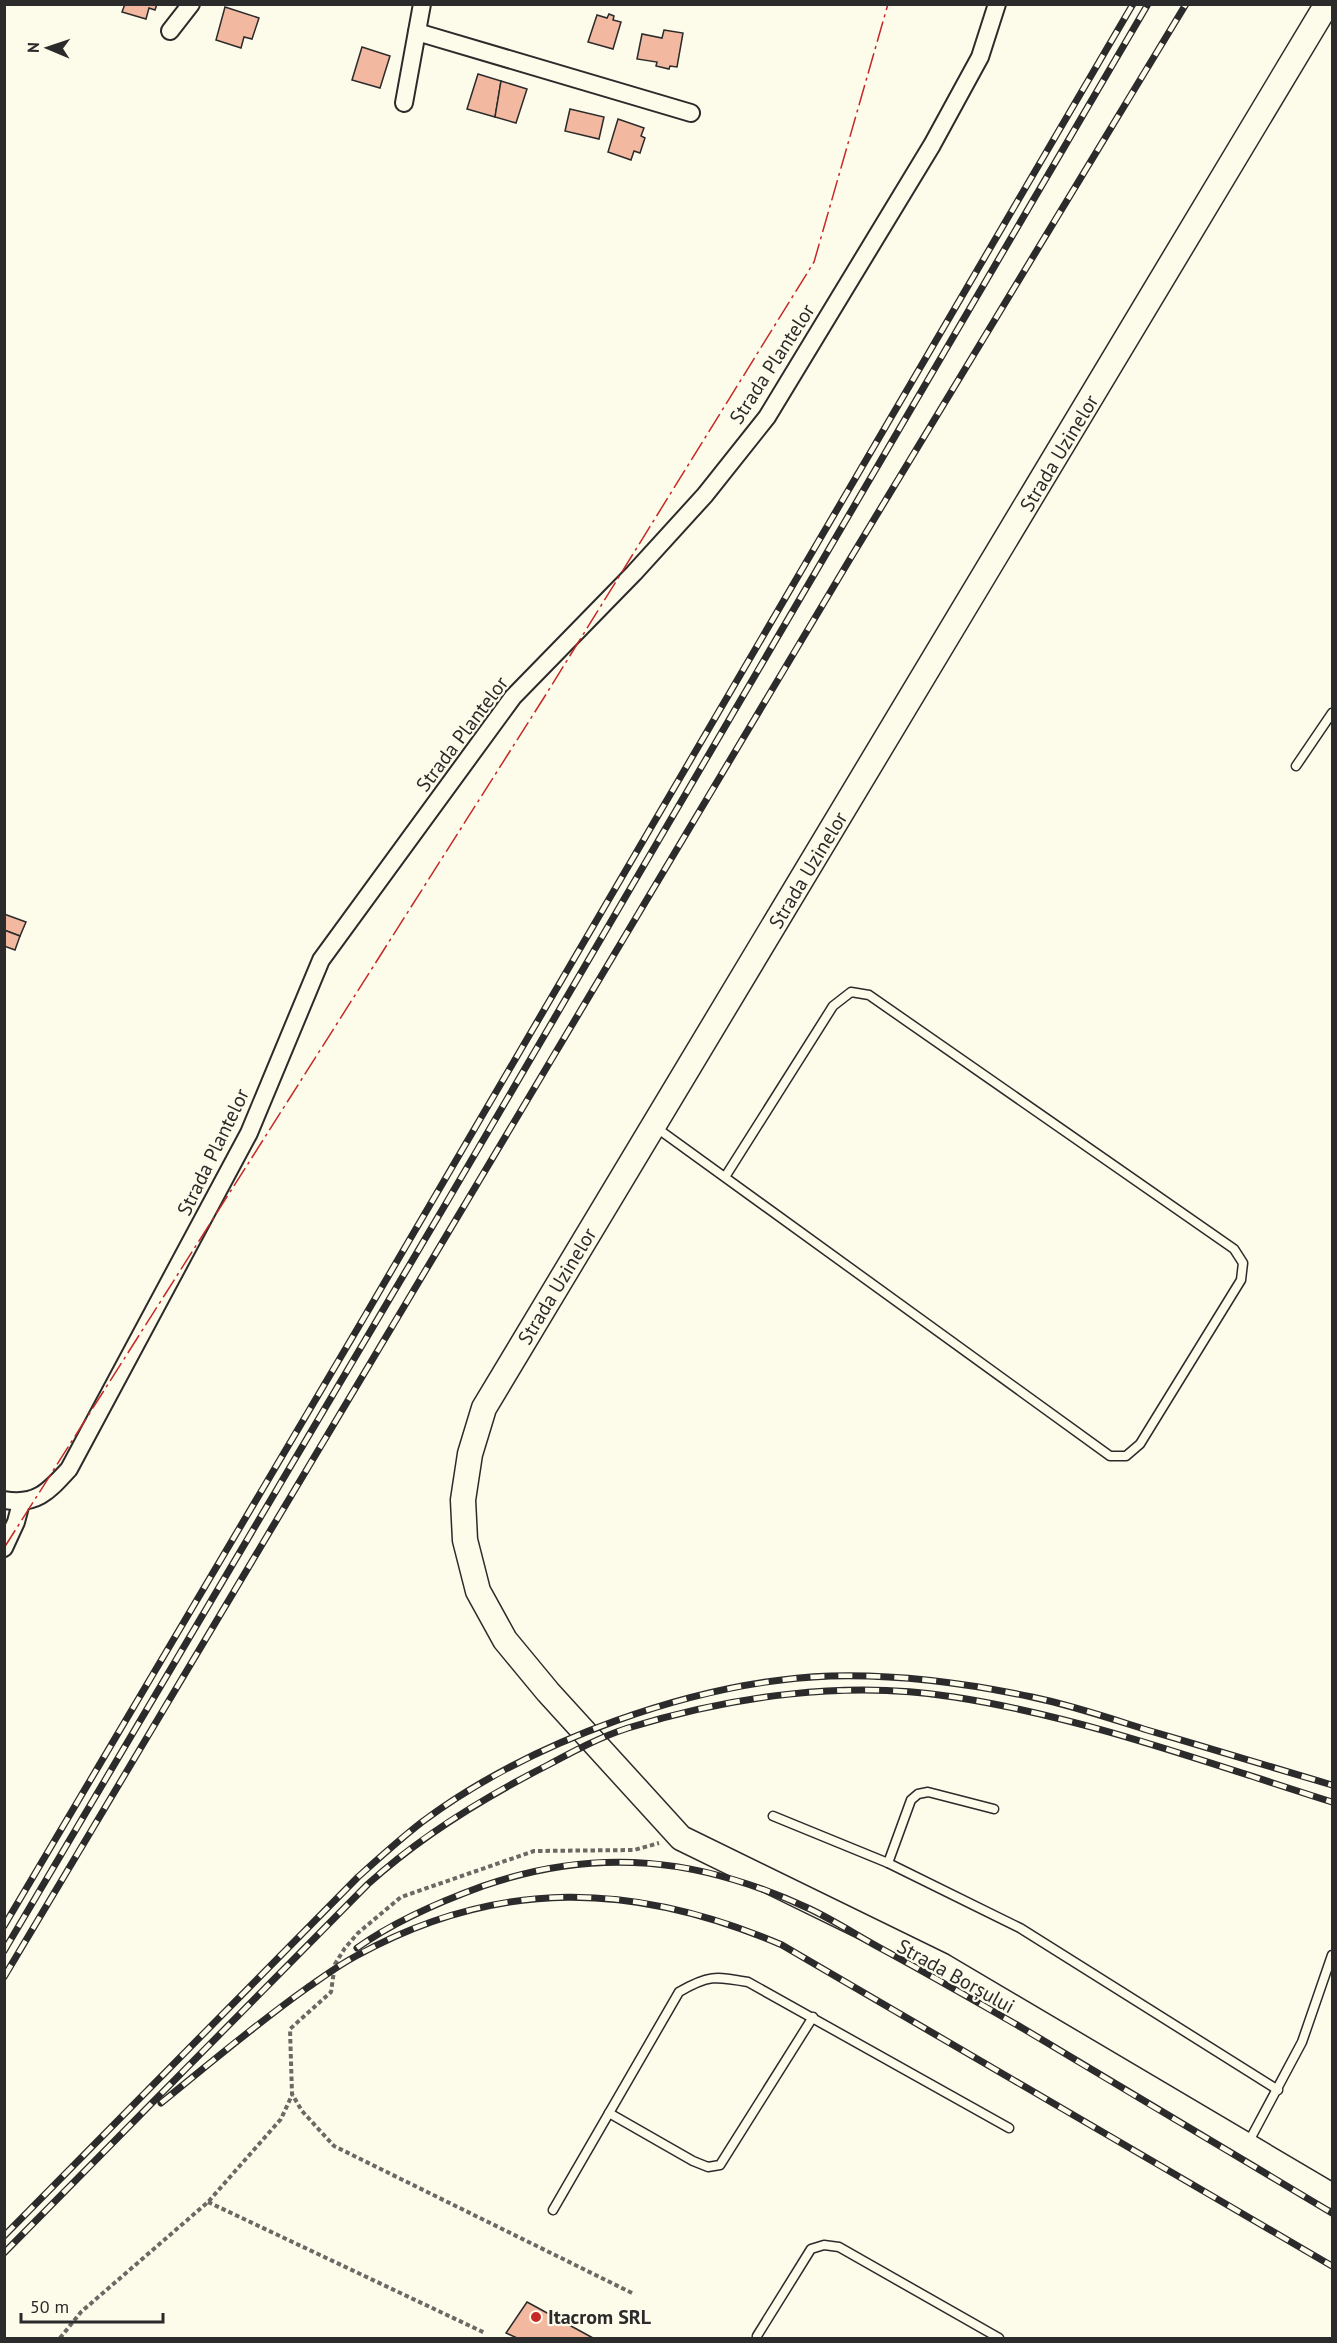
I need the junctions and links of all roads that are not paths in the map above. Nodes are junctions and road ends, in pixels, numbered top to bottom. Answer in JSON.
{"nodes":[{"id":1,"x":191,"y":4,"type":"edge"},
{"id":2,"x":422,"y":4,"type":"edge"},
{"id":3,"x":997,"y":4,"type":"edge"},
{"id":4,"x":1327,"y":4,"type":"edge"},
{"id":5,"x":170,"y":32,"type":"dead end"},
{"id":6,"x":417,"y":32,"type":"junction"},
{"id":7,"x":404,"y":103,"type":"dead end"},
{"id":8,"x":691,"y":113,"type":"dead end"},
{"id":9,"x":1332,"y":713,"type":"edge"},
{"id":10,"x":1296,"y":766,"type":"dead end"},
{"id":11,"x":654,"y":1125,"type":"junction"},
{"id":12,"x":725,"y":1177,"type":"junction"},
{"id":13,"x":4,"y":1500,"type":"edge"},
{"id":14,"x":21,"y":1503,"type":"junction"},
{"id":15,"x":4,"y":1548,"type":"edge"},
{"id":16,"x":596,"y":1743,"type":"joint"},
{"id":17,"x":994,"y":1809,"type":"dead end"},
{"id":18,"x":773,"y":1816,"type":"dead end"},
{"id":19,"x":888,"y":1863,"type":"junction"},
{"id":20,"x":1332,"y":1955,"type":"edge"},
{"id":21,"x":813,"y":2017,"type":"junction"},
{"id":22,"x":1278,"y":2090,"type":"junction"},
{"id":23,"x":609,"y":2113,"type":"junction"},
{"id":24,"x":1009,"y":2128,"type":"dead end"},
{"id":25,"x":1247,"y":2145,"type":"junction"},
{"id":26,"x":1332,"y":2194,"type":"edge"},
{"id":27,"x":553,"y":2210,"type":"dead end"},
{"id":28,"x":757,"y":2336,"type":"dead end"},
{"id":29,"x":999,"y":2338,"type":"edge"}],
"edges":[{"from":1,"to":5,"type":"street"},
{"from":2,"to":6,"type":"street"},
{"from":3,"to":14,"type":"street","name":"Strada Plantelor"},
{"from":4,"to":11,"type":"street","name":"Strada Uzinelor"},
{"from":6,"to":7,"type":"street"},
{"from":6,"to":8,"type":"street"},
{"from":9,"to":10,"type":"lane"},
{"from":11,"to":12,"type":"lane"},
{"from":11,"to":16,"type":"street","name":"Strada Uzinelor"},
{"from":12,"to":12,"type":"lane"},
{"from":13,"to":14,"type":"street"},
{"from":14,"to":15,"type":"street"},
{"from":16,"to":25,"type":"street","name":"Strada Borșului"},
{"from":17,"to":19,"type":"lane"},
{"from":18,"to":19,"type":"lane"},
{"from":19,"to":22,"type":"lane"},
{"from":20,"to":22,"type":"lane"},
{"from":21,"to":23,"type":"lane"},
{"from":21,"to":23,"type":"lane"},
{"from":21,"to":24,"type":"lane"},
{"from":22,"to":25,"type":"lane"},
{"from":23,"to":27,"type":"lane"},
{"from":25,"to":26,"type":"street","name":"Strada Borșului"},
{"from":28,"to":29,"type":"lane"}]}
